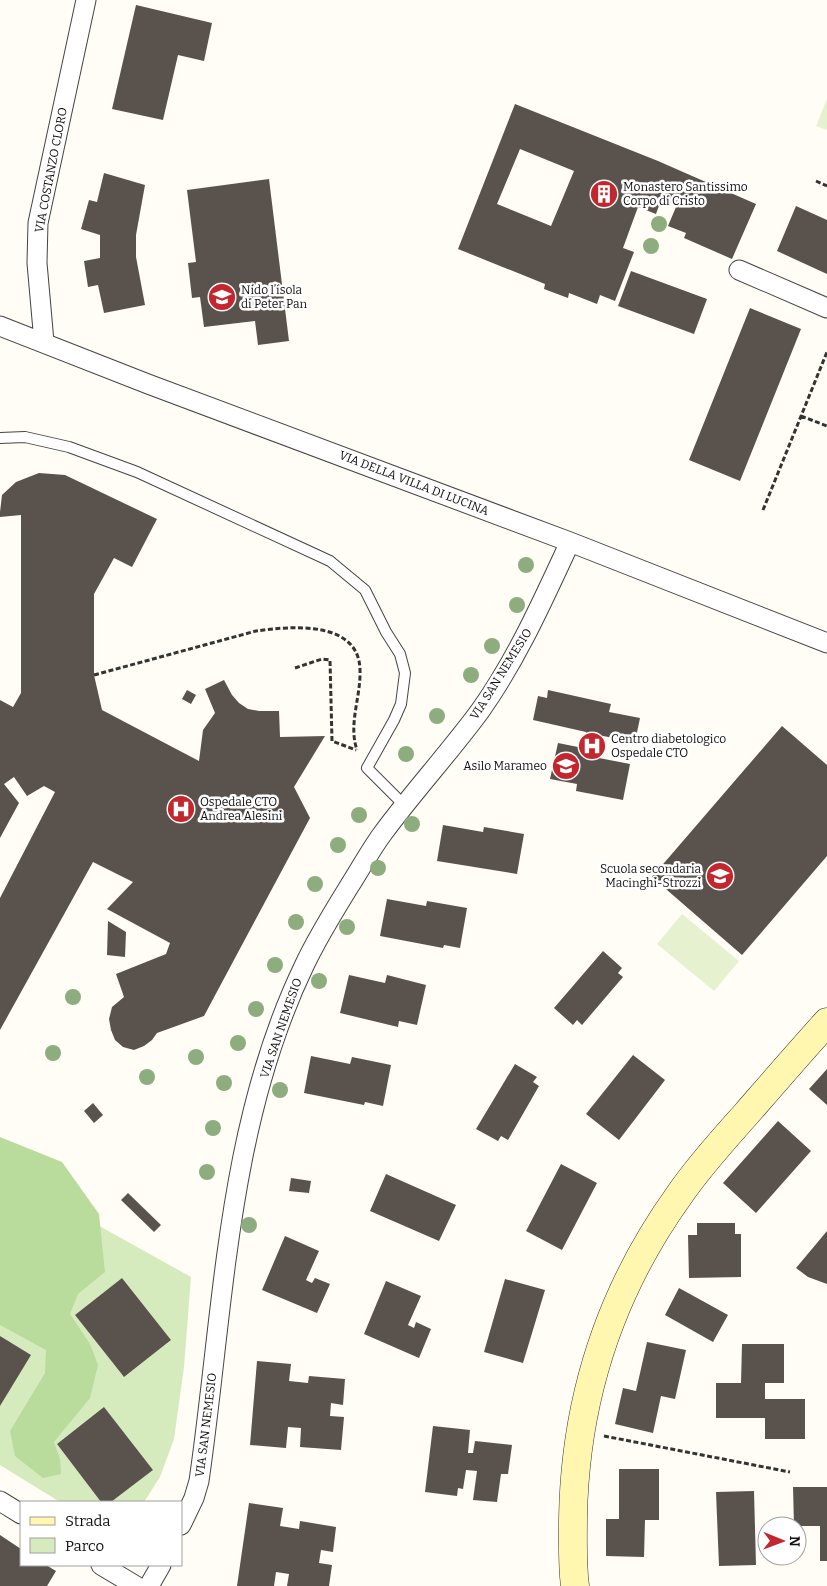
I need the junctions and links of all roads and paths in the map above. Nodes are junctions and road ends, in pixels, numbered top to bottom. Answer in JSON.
{"nodes":[{"id":1,"x":86,"y":0,"type":"edge"},
{"id":2,"x":816,"y":181,"type":"dead end"},
{"id":3,"x":827,"y":186,"type":"edge"},
{"id":4,"x":738,"y":270,"type":"dead end"},
{"id":5,"x":827,"y":308,"type":"edge"},
{"id":6,"x":0,"y":326,"type":"edge"},
{"id":7,"x":44,"y":342,"type":"junction"},
{"id":8,"x":827,"y":352,"type":"edge"},
{"id":9,"x":801,"y":416,"type":"junction"},
{"id":10,"x":827,"y":426,"type":"edge"},
{"id":11,"x":0,"y":438,"type":"edge"},
{"id":12,"x":763,"y":510,"type":"dead end"},
{"id":13,"x":570,"y":542,"type":"junction"},
{"id":14,"x":827,"y":643,"type":"edge"},
{"id":15,"x":295,"y":668,"type":"dead end"},
{"id":16,"x":94,"y":675,"type":"dead end"},
{"id":17,"x":357,"y":750,"type":"junction"},
{"id":18,"x":367,"y":768,"type":"junction"},
{"id":19,"x":404,"y":805,"type":"junction"},
{"id":20,"x":827,"y":1022,"type":"edge"},
{"id":21,"x":613,"y":1438,"type":"dead end"},
{"id":22,"x":790,"y":1472,"type":"dead end"},
{"id":23,"x":0,"y":1501,"type":"edge"},
{"id":24,"x":20,"y":1513,"type":"edge"},
{"id":25,"x":182,"y":1522,"type":"edge"},
{"id":26,"x":159,"y":1566,"type":"edge"},
{"id":27,"x":108,"y":1575,"type":"edge"},
{"id":28,"x":136,"y":1586,"type":"edge"},
{"id":29,"x":149,"y":1586,"type":"edge"},
{"id":30,"x":575,"y":1586,"type":"edge"}],
"edges":[{"from":1,"to":7,"type":"street","name":"VIA COSTANZO CLORO"},
{"from":2,"to":3,"type":"path"},
{"from":4,"to":5,"type":"street"},
{"from":6,"to":7,"type":"street","name":"VIA DELLA VILLA DI LUCINA"},
{"from":7,"to":13,"type":"street","name":"VIA DELLA VILLA DI LUCINA"},
{"from":8,"to":9,"type":"path"},
{"from":9,"to":10,"type":"path"},
{"from":9,"to":12,"type":"path"},
{"from":11,"to":18,"type":"lane"},
{"from":13,"to":14,"type":"street","name":"VIA DELLA VILLA DI LUCINA"},
{"from":13,"to":19,"type":"street","name":"VIA SAN NEMESIO"},
{"from":15,"to":17,"type":"path"},
{"from":16,"to":17,"type":"path"},
{"from":17,"to":18,"type":"path"},
{"from":18,"to":19,"type":"lane"},
{"from":19,"to":25,"type":"street","name":"VIA SAN NEMESIO"},
{"from":20,"to":30,"type":"street"},
{"from":21,"to":22,"type":"path"},
{"from":23,"to":24,"type":"street"},
{"from":26,"to":29,"type":"street"},
{"from":27,"to":28,"type":"street"}]}
